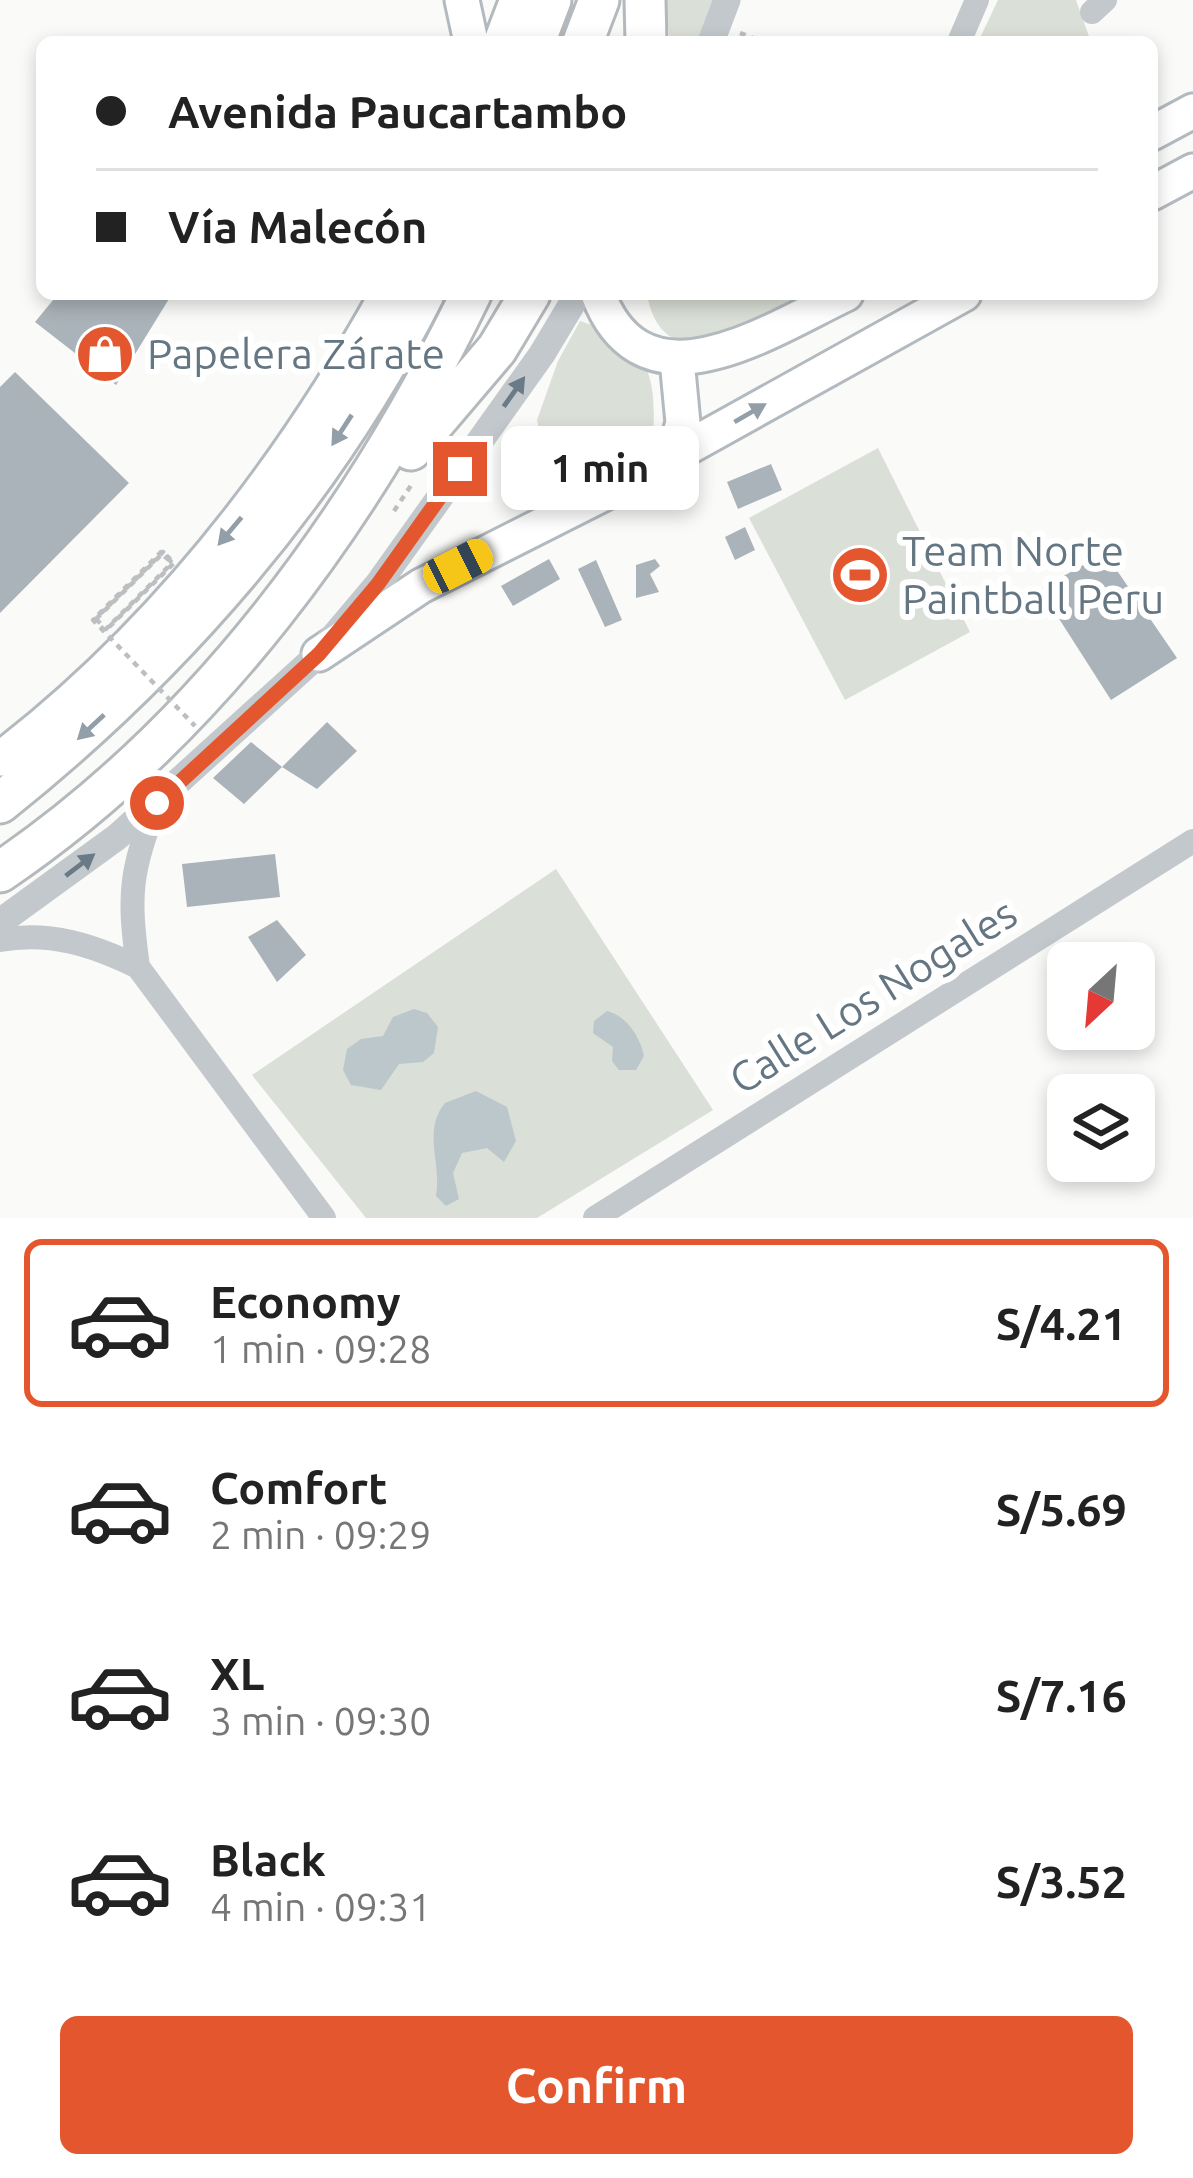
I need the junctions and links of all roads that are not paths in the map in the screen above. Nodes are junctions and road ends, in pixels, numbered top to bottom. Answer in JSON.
{"nodes":[{"id":1,"x":462,"y":0,"type":"edge"},
{"id":2,"x":520,"y":0,"type":"edge"},
{"id":3,"x":551,"y":0,"type":"edge"},
{"id":4,"x":599,"y":0,"type":"edge"},
{"id":5,"x":646,"y":0,"type":"edge"},
{"id":6,"x":727,"y":0,"type":"edge"},
{"id":7,"x":977,"y":0,"type":"edge"},
{"id":8,"x":470,"y":36,"type":"edge"},
{"id":9,"x":506,"y":36,"type":"edge"},
{"id":10,"x":537,"y":36,"type":"edge"},
{"id":11,"x":585,"y":36,"type":"edge"},
{"id":12,"x":646,"y":36,"type":"edge"},
{"id":13,"x":712,"y":36,"type":"edge"},
{"id":14,"x":961,"y":36,"type":"edge"},
{"id":15,"x":1193,"y":111,"type":"edge"},
{"id":16,"x":1158,"y":130,"type":"edge"},
{"id":17,"x":1193,"y":171,"type":"edge"},
{"id":18,"x":1158,"y":190,"type":"edge"},
{"id":19,"x":383,"y":300,"type":"edge"},
{"id":20,"x":420,"y":300,"type":"edge"},
{"id":21,"x":468,"y":300,"type":"edge"},
{"id":22,"x":526,"y":300,"type":"edge"},
{"id":23,"x":574,"y":300,"type":"edge"},
{"id":24,"x":601,"y":300,"type":"edge"},
{"id":25,"x":833,"y":300,"type":"edge"},
{"id":26,"x":953,"y":300,"type":"edge"},
{"id":27,"x":677,"y":360,"type":"junction"},
{"id":28,"x":674,"y":456,"type":"junction"},
{"id":29,"x":291,"y":590,"type":"junction"},
{"id":30,"x":319,"y":654,"type":"junction"},
{"id":31,"x":0,"y":759,"type":"edge"},
{"id":32,"x":0,"y":802,"type":"edge"},
{"id":33,"x":157,"y":803,"type":"junction"},
{"id":34,"x":1193,"y":841,"type":"edge"},
{"id":35,"x":0,"y":872,"type":"edge"},
{"id":36,"x":0,"y":922,"type":"edge"},
{"id":37,"x":0,"y":940,"type":"edge"},
{"id":38,"x":138,"y":967,"type":"junction"},
{"id":39,"x":325,"y":1218,"type":"edge"},
{"id":40,"x":596,"y":1218,"type":"edge"}],
"edges":[{"from":1,"to":8,"type":"main road"},
{"from":2,"to":9,"type":"highway"},
{"from":3,"to":10,"type":"highway"},
{"from":4,"to":11,"type":"highway"},
{"from":5,"to":12,"type":"highway"},
{"from":6,"to":13,"type":"street"},
{"from":7,"to":14,"type":"street"},
{"from":15,"to":16,"type":"main road"},
{"from":17,"to":18,"type":"main road"},
{"from":19,"to":31,"type":"main road","one_way":true},
{"from":20,"to":32,"type":"highway","one_way":true},
{"from":21,"to":29,"type":"highway"},
{"from":22,"to":29,"type":"highway"},
{"from":30,"to":23,"type":"street","one_way":true},
{"from":24,"to":27,"type":"main road"},
{"from":25,"to":27,"type":"main road"},
{"from":28,"to":26,"type":"main road","one_way":true},
{"from":27,"to":28,"type":"main road"},
{"from":28,"to":30,"type":"main road"},
{"from":29,"to":35,"type":"highway"},
{"from":30,"to":33,"type":"street"},
{"from":36,"to":33,"type":"street","one_way":true},
{"from":33,"to":38,"type":"street"},
{"from":34,"to":40,"type":"street","name":"Calle Los Nogales"},
{"from":37,"to":38,"type":"street"},
{"from":38,"to":39,"type":"street"}]}
